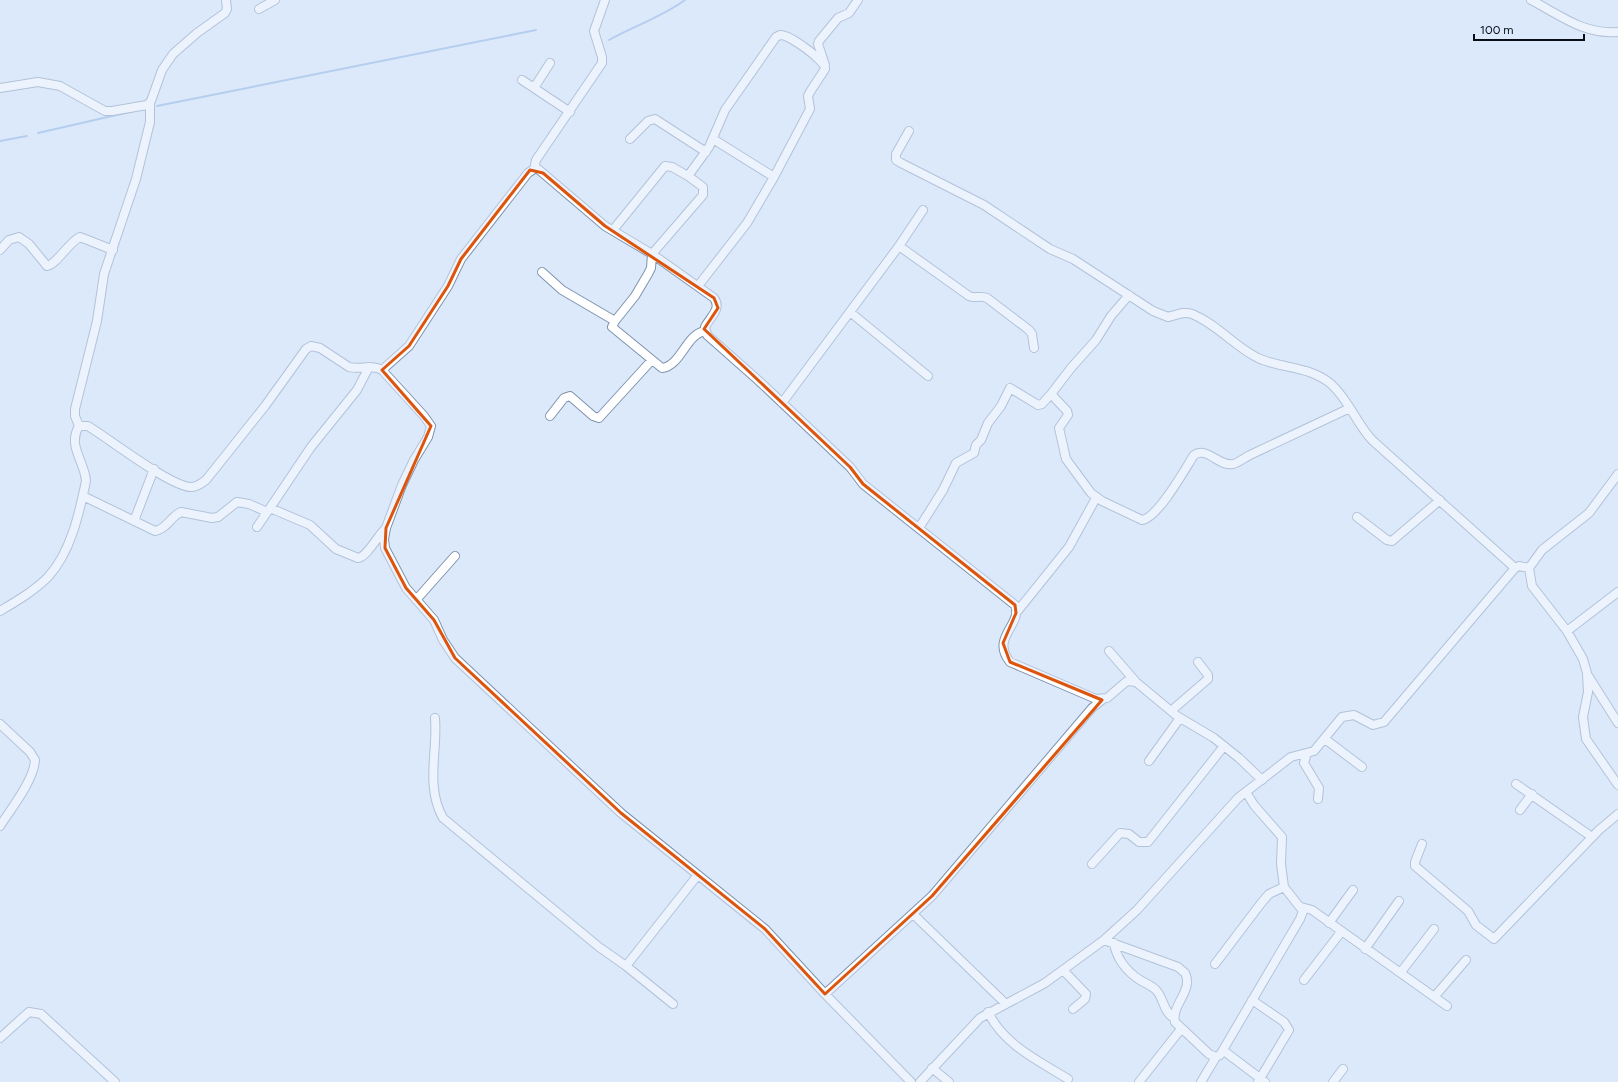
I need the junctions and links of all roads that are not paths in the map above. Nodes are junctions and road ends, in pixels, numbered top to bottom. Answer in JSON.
{"nodes":[{"id":1,"x":226,"y":0,"type":"edge"},
{"id":2,"x":275,"y":0,"type":"edge"},
{"id":3,"x":605,"y":0,"type":"edge"},
{"id":4,"x":858,"y":0,"type":"edge"},
{"id":5,"x":1531,"y":0,"type":"edge"},
{"id":6,"x":259,"y":9,"type":"dead end"},
{"id":7,"x":1618,"y":32,"type":"edge"},
{"id":8,"x":550,"y":64,"type":"dead end"},
{"id":9,"x":825,"y":66,"type":"junction"},
{"id":10,"x":522,"y":80,"type":"dead end"},
{"id":11,"x":0,"y":88,"type":"edge"},
{"id":12,"x":534,"y":88,"type":"junction"},
{"id":13,"x":150,"y":103,"type":"junction"},
{"id":14,"x":570,"y":112,"type":"junction"},
{"id":15,"x":909,"y":131,"type":"dead end"},
{"id":16,"x":714,"y":138,"type":"junction"},
{"id":17,"x":630,"y":139,"type":"dead end"},
{"id":18,"x":706,"y":152,"type":"junction"},
{"id":19,"x":534,"y":169,"type":"junction"},
{"id":20,"x":688,"y":176,"type":"junction"},
{"id":21,"x":774,"y":177,"type":"junction"},
{"id":22,"x":923,"y":210,"type":"dead end"},
{"id":23,"x":614,"y":230,"type":"junction"},
{"id":24,"x":899,"y":246,"type":"junction"},
{"id":25,"x":0,"y":250,"type":"edge"},
{"id":26,"x":113,"y":250,"type":"junction"},
{"id":27,"x":652,"y":254,"type":"junction"},
{"id":28,"x":542,"y":272,"type":"dead end"},
{"id":29,"x":698,"y":286,"type":"junction"},
{"id":30,"x":1129,"y":295,"type":"junction"},
{"id":31,"x":850,"y":312,"type":"junction"},
{"id":32,"x":615,"y":320,"type":"junction"},
{"id":33,"x":705,"y":331,"type":"junction"},
{"id":34,"x":1034,"y":348,"type":"dead end"},
{"id":35,"x":651,"y":361,"type":"junction"},
{"id":36,"x":369,"y":367,"type":"junction"},
{"id":37,"x":382,"y":370,"type":"junction"},
{"id":38,"x":928,"y":376,"type":"dead end"},
{"id":39,"x":1051,"y":394,"type":"junction"},
{"id":40,"x":782,"y":402,"type":"junction"},
{"id":41,"x":1350,"y":408,"type":"junction"},
{"id":42,"x":550,"y":416,"type":"dead end"},
{"id":43,"x":79,"y":426,"type":"junction"},
{"id":44,"x":154,"y":469,"type":"junction"},
{"id":45,"x":1617,"y":475,"type":"edge"},
{"id":46,"x":83,"y":496,"type":"junction"},
{"id":47,"x":1096,"y":498,"type":"junction"},
{"id":48,"x":1440,"y":500,"type":"junction"},
{"id":49,"x":268,"y":510,"type":"junction"},
{"id":50,"x":1357,"y":517,"type":"dead end"},
{"id":51,"x":134,"y":521,"type":"junction"},
{"id":52,"x":257,"y":527,"type":"dead end"},
{"id":53,"x":386,"y":528,"type":"junction"},
{"id":54,"x":919,"y":528,"type":"junction"},
{"id":55,"x":455,"y":556,"type":"dead end"},
{"id":56,"x":1515,"y":568,"type":"junction"},
{"id":57,"x":1529,"y":568,"type":"junction"},
{"id":58,"x":1618,"y":592,"type":"edge"},
{"id":59,"x":416,"y":600,"type":"junction"},
{"id":60,"x":0,"y":611,"type":"edge"},
{"id":61,"x":1016,"y":614,"type":"junction"},
{"id":62,"x":1566,"y":631,"type":"junction"},
{"id":63,"x":1109,"y":651,"type":"dead end"},
{"id":64,"x":1198,"y":662,"type":"dead end"},
{"id":65,"x":1587,"y":673,"type":"junction"},
{"id":66,"x":1136,"y":682,"type":"junction"},
{"id":67,"x":1102,"y":700,"type":"junction"},
{"id":68,"x":1171,"y":711,"type":"junction"},
{"id":69,"x":435,"y":718,"type":"dead end"},
{"id":70,"x":1180,"y":718,"type":"junction"},
{"id":71,"x":1618,"y":723,"type":"edge"},
{"id":72,"x":0,"y":724,"type":"edge"},
{"id":73,"x":1325,"y":739,"type":"junction"},
{"id":74,"x":1224,"y":746,"type":"junction"},
{"id":75,"x":1307,"y":753,"type":"junction"},
{"id":76,"x":1149,"y":760,"type":"dead end"},
{"id":77,"x":1362,"y":767,"type":"dead end"},
{"id":78,"x":1262,"y":780,"type":"junction"},
{"id":79,"x":1516,"y":784,"type":"dead end"},
{"id":80,"x":1618,"y":784,"type":"edge"},
{"id":81,"x":1246,"y":792,"type":"junction"},
{"id":82,"x":1532,"y":794,"type":"junction"},
{"id":83,"x":1318,"y":799,"type":"dead end"},
{"id":84,"x":1520,"y":810,"type":"dead end"},
{"id":85,"x":1618,"y":814,"type":"edge"},
{"id":86,"x":0,"y":826,"type":"edge"},
{"id":87,"x":1592,"y":837,"type":"junction"},
{"id":88,"x":1422,"y":844,"type":"dead end"},
{"id":89,"x":1092,"y":864,"type":"dead end"},
{"id":90,"x":697,"y":876,"type":"junction"},
{"id":91,"x":1284,"y":888,"type":"junction"},
{"id":92,"x":1352,"y":890,"type":"dead end"},
{"id":93,"x":1399,"y":901,"type":"dead end"},
{"id":94,"x":1301,"y":907,"type":"junction"},
{"id":95,"x":913,"y":914,"type":"junction"},
{"id":96,"x":1329,"y":923,"type":"junction"},
{"id":97,"x":1434,"y":929,"type":"dead end"},
{"id":98,"x":1341,"y":932,"type":"junction"},
{"id":99,"x":1104,"y":940,"type":"junction"},
{"id":100,"x":1114,"y":943,"type":"junction"},
{"id":101,"x":1365,"y":949,"type":"junction"},
{"id":102,"x":1466,"y":960,"type":"dead end"},
{"id":103,"x":1215,"y":964,"type":"dead end"},
{"id":104,"x":626,"y":966,"type":"junction"},
{"id":105,"x":1063,"y":970,"type":"junction"},
{"id":106,"x":1401,"y":972,"type":"junction"},
{"id":107,"x":1304,"y":980,"type":"dead end"},
{"id":108,"x":825,"y":994,"type":"junction"},
{"id":109,"x":1435,"y":996,"type":"junction"},
{"id":110,"x":1252,"y":1000,"type":"junction"},
{"id":111,"x":673,"y":1004,"type":"dead end"},
{"id":112,"x":1006,"y":1004,"type":"junction"},
{"id":113,"x":1447,"y":1006,"type":"dead end"},
{"id":114,"x":1073,"y":1009,"type":"dead end"},
{"id":115,"x":988,"y":1012,"type":"junction"},
{"id":116,"x":1174,"y":1018,"type":"junction"},
{"id":117,"x":1181,"y":1029,"type":"junction"},
{"id":118,"x":0,"y":1038,"type":"edge"},
{"id":119,"x":1224,"y":1051,"type":"junction"},
{"id":120,"x":1216,"y":1057,"type":"junction"},
{"id":121,"x":932,"y":1068,"type":"junction"},
{"id":122,"x":1343,"y":1068,"type":"dead end"},
{"id":123,"x":1068,"y":1080,"type":"dead end"},
{"id":124,"x":1261,"y":1081,"type":"edge"},
{"id":125,"x":116,"y":1082,"type":"edge"},
{"id":126,"x":911,"y":1082,"type":"edge"},
{"id":127,"x":920,"y":1082,"type":"edge"},
{"id":128,"x":949,"y":1082,"type":"edge"},
{"id":129,"x":1139,"y":1082,"type":"edge"},
{"id":130,"x":1201,"y":1082,"type":"edge"},
{"id":131,"x":1334,"y":1082,"type":"edge"}],
"edges":[{"from":1,"to":13,"type":"street"},
{"from":2,"to":6,"type":"street"},
{"from":3,"to":14,"type":"street"},
{"from":4,"to":9,"type":"street"},
{"from":5,"to":7,"type":"street"},
{"from":8,"to":12,"type":"street"},
{"from":9,"to":16,"type":"street"},
{"from":9,"to":21,"type":"street"},
{"from":10,"to":12,"type":"street"},
{"from":11,"to":13,"type":"street"},
{"from":12,"to":14,"type":"street"},
{"from":13,"to":26,"type":"street"},
{"from":14,"to":19,"type":"street"},
{"from":15,"to":30,"type":"street"},
{"from":16,"to":18,"type":"street"},
{"from":16,"to":21,"type":"street"},
{"from":17,"to":18,"type":"street"},
{"from":18,"to":20,"type":"street"},
{"from":19,"to":23,"type":"street"},
{"from":19,"to":37,"type":"street"},
{"from":20,"to":23,"type":"street"},
{"from":20,"to":27,"type":"street"},
{"from":21,"to":29,"type":"street"},
{"from":22,"to":24,"type":"street"},
{"from":23,"to":27,"type":"street"},
{"from":24,"to":31,"type":"street"},
{"from":24,"to":34,"type":"street"},
{"from":25,"to":26,"type":"street"},
{"from":26,"to":43,"type":"street"},
{"from":27,"to":29,"type":"street"},
{"from":27,"to":32,"type":"street"},
{"from":28,"to":32,"type":"street"},
{"from":29,"to":33,"type":"street"},
{"from":30,"to":39,"type":"street"},
{"from":30,"to":41,"type":"street"},
{"from":31,"to":38,"type":"street"},
{"from":31,"to":40,"type":"street"},
{"from":32,"to":35,"type":"street"},
{"from":33,"to":35,"type":"street"},
{"from":33,"to":40,"type":"street"},
{"from":35,"to":42,"type":"street"},
{"from":36,"to":37,"type":"street"},
{"from":36,"to":44,"type":"street"},
{"from":36,"to":49,"type":"street"},
{"from":37,"to":53,"type":"street"},
{"from":39,"to":47,"type":"street"},
{"from":39,"to":54,"type":"street"},
{"from":40,"to":54,"type":"street"},
{"from":41,"to":47,"type":"street"},
{"from":41,"to":48,"type":"street"},
{"from":43,"to":44,"type":"street"},
{"from":43,"to":46,"type":"street"},
{"from":44,"to":51,"type":"street"},
{"from":45,"to":57,"type":"street"},
{"from":46,"to":51,"type":"street"},
{"from":46,"to":60,"type":"street"},
{"from":47,"to":61,"type":"street"},
{"from":48,"to":50,"type":"street"},
{"from":48,"to":56,"type":"street"},
{"from":49,"to":51,"type":"street"},
{"from":49,"to":52,"type":"street"},
{"from":49,"to":53,"type":"street"},
{"from":53,"to":59,"type":"street"},
{"from":54,"to":61,"type":"street"},
{"from":55,"to":59,"type":"street"},
{"from":56,"to":57,"type":"street"},
{"from":56,"to":73,"type":"street"},
{"from":57,"to":62,"type":"street"},
{"from":58,"to":62,"type":"street"},
{"from":59,"to":90,"type":"street"},
{"from":61,"to":67,"type":"street"},
{"from":62,"to":65,"type":"street"},
{"from":63,"to":66,"type":"street"},
{"from":64,"to":68,"type":"street"},
{"from":65,"to":71,"type":"street"},
{"from":65,"to":80,"type":"street"},
{"from":66,"to":67,"type":"street"},
{"from":66,"to":68,"type":"street"},
{"from":67,"to":95,"type":"street"},
{"from":68,"to":70,"type":"street"},
{"from":69,"to":104,"type":"street"},
{"from":70,"to":74,"type":"street"},
{"from":70,"to":76,"type":"street"},
{"from":72,"to":86,"type":"street"},
{"from":73,"to":75,"type":"street"},
{"from":73,"to":77,"type":"street"},
{"from":74,"to":78,"type":"street"},
{"from":74,"to":89,"type":"street"},
{"from":75,"to":78,"type":"street"},
{"from":75,"to":83,"type":"street"},
{"from":78,"to":81,"type":"street"},
{"from":79,"to":82,"type":"street"},
{"from":81,"to":91,"type":"street"},
{"from":81,"to":99,"type":"street"},
{"from":82,"to":84,"type":"street"},
{"from":82,"to":87,"type":"street"},
{"from":85,"to":87,"type":"street"},
{"from":87,"to":88,"type":"street"},
{"from":90,"to":104,"type":"street"},
{"from":90,"to":108,"type":"street"},
{"from":91,"to":94,"type":"street"},
{"from":91,"to":103,"type":"street"},
{"from":92,"to":96,"type":"street"},
{"from":93,"to":101,"type":"street"},
{"from":94,"to":96,"type":"street"},
{"from":94,"to":110,"type":"street"},
{"from":95,"to":108,"type":"street"},
{"from":95,"to":112,"type":"street"},
{"from":96,"to":98,"type":"street"},
{"from":97,"to":106,"type":"street"},
{"from":98,"to":101,"type":"street"},
{"from":98,"to":107,"type":"street"},
{"from":99,"to":100,"type":"street"},
{"from":99,"to":105,"type":"street"},
{"from":100,"to":116,"type":"street"},
{"from":100,"to":116,"type":"street"},
{"from":101,"to":106,"type":"street"},
{"from":102,"to":109,"type":"street"},
{"from":104,"to":111,"type":"street"},
{"from":105,"to":112,"type":"street"},
{"from":105,"to":114,"type":"street"},
{"from":106,"to":109,"type":"street"},
{"from":108,"to":126,"type":"street"},
{"from":109,"to":113,"type":"street"},
{"from":110,"to":119,"type":"street"},
{"from":110,"to":124,"type":"street"},
{"from":112,"to":115,"type":"street"},
{"from":115,"to":121,"type":"street"},
{"from":115,"to":123,"type":"street"},
{"from":116,"to":117,"type":"street"},
{"from":117,"to":120,"type":"street"},
{"from":117,"to":129,"type":"street"},
{"from":118,"to":125,"type":"street"},
{"from":119,"to":120,"type":"street"},
{"from":119,"to":124,"type":"street"},
{"from":120,"to":130,"type":"street"},
{"from":121,"to":127,"type":"street"},
{"from":121,"to":128,"type":"street"},
{"from":122,"to":131,"type":"street"}]}
